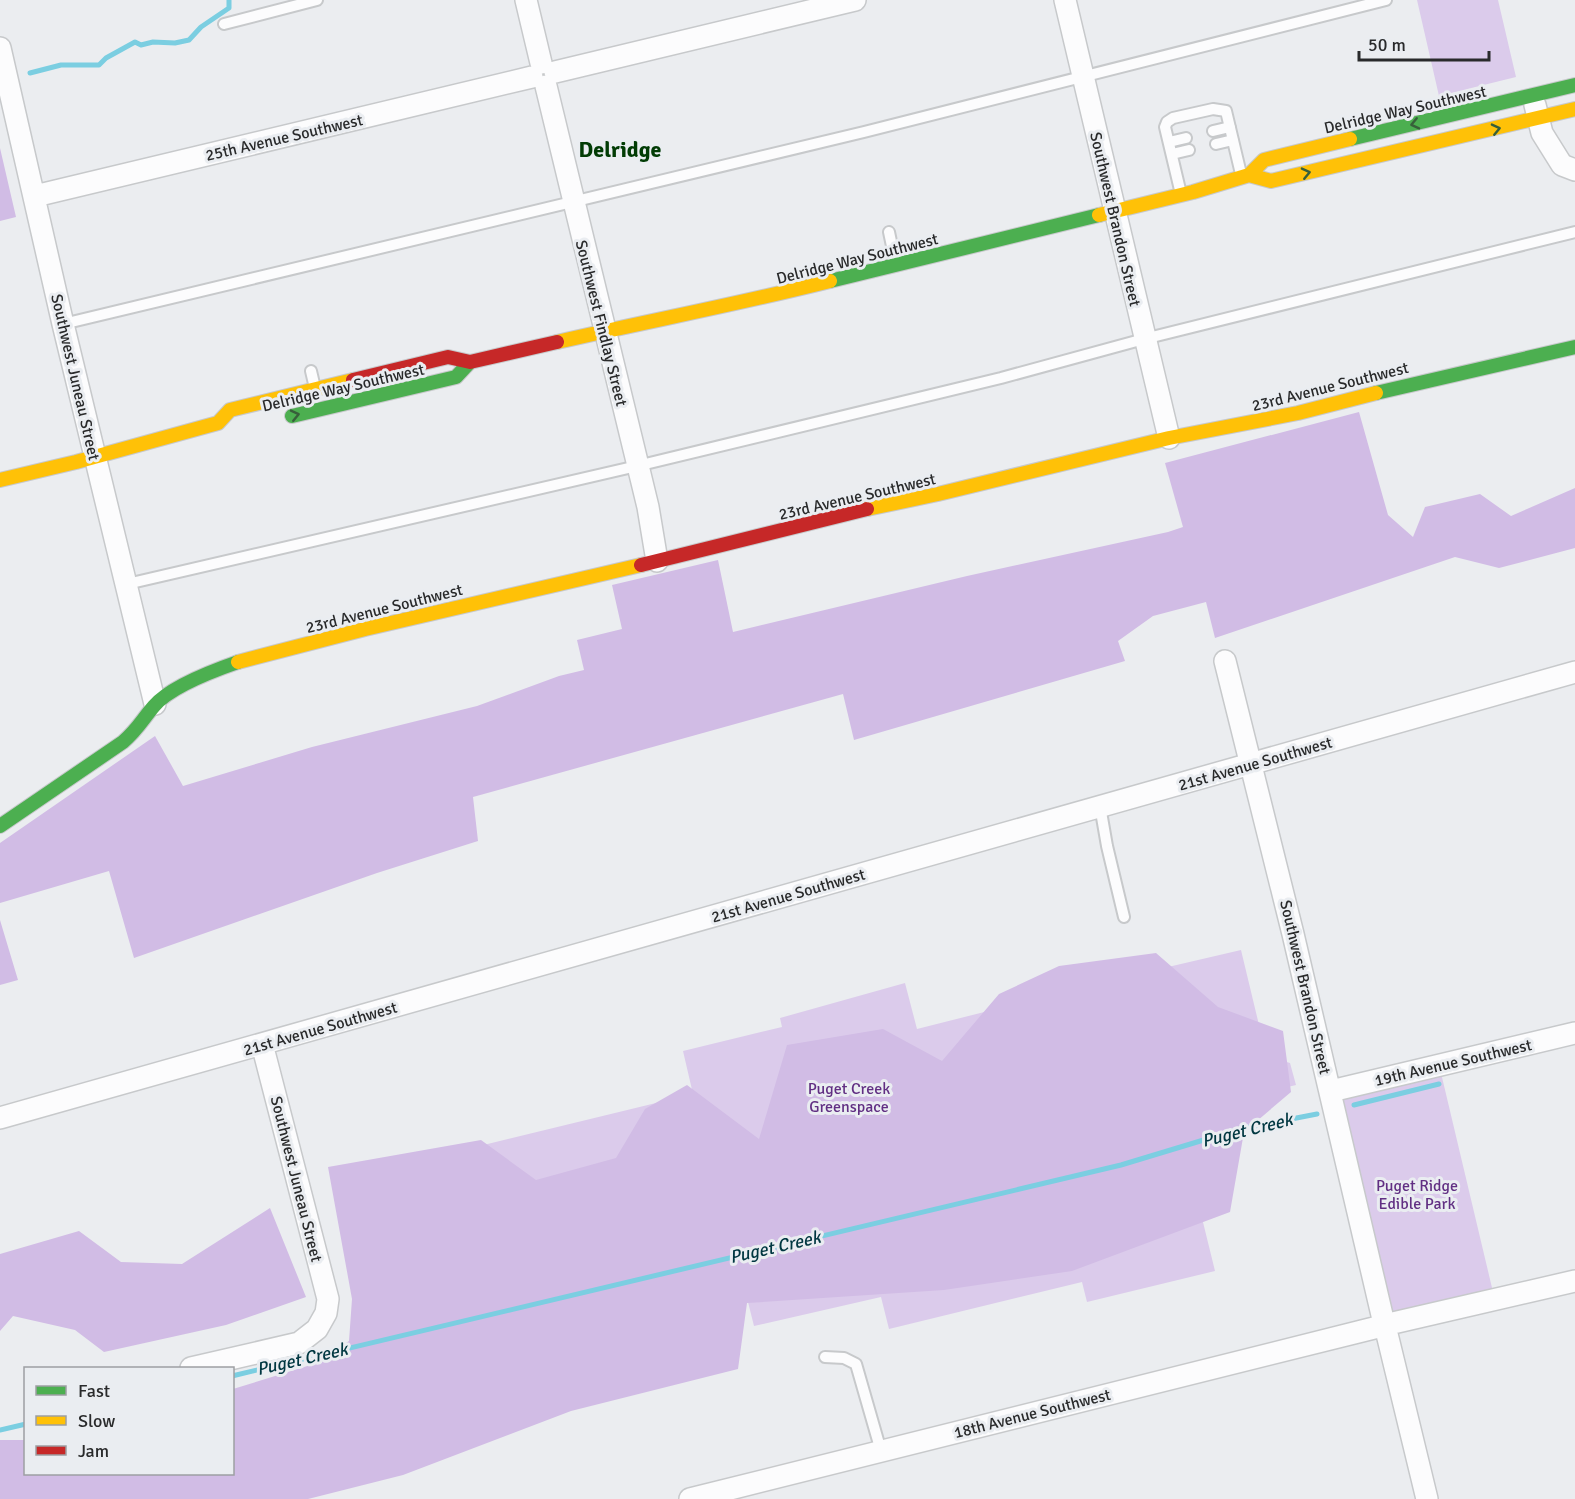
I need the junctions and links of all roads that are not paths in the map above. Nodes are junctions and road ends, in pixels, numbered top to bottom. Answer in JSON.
{"nodes":[{"id":1,"x":317,"y":0,"type":"edge"},
{"id":2,"x":526,"y":0,"type":"edge"},
{"id":3,"x":855,"y":0,"type":"edge"},
{"id":4,"x":1065,"y":0,"type":"edge"},
{"id":5,"x":1386,"y":0,"type":"edge"},
{"id":6,"x":224,"y":24,"type":"dead end"},
{"id":7,"x":0,"y":48,"type":"edge"},
{"id":8,"x":543,"y":75,"type":"junction"},
{"id":9,"x":1082,"y":76,"type":"junction"},
{"id":10,"x":1575,"y":85,"type":"edge"},
{"id":11,"x":1533,"y":96,"type":"junction"},
{"id":12,"x":1575,"y":109,"type":"edge"},
{"id":13,"x":1538,"y":118,"type":"junction"},
{"id":14,"x":1230,"y":127,"type":"junction"},
{"id":15,"x":1213,"y":132,"type":"dead end"},
{"id":16,"x":1186,"y":138,"type":"dead end"},
{"id":17,"x":1233,"y":140,"type":"junction"},
{"id":18,"x":1169,"y":142,"type":"junction"},
{"id":19,"x":1216,"y":144,"type":"dead end"},
{"id":20,"x":1189,"y":150,"type":"dead end"},
{"id":21,"x":1172,"y":154,"type":"junction"},
{"id":22,"x":1575,"y":170,"type":"edge"},
{"id":23,"x":1245,"y":176,"type":"junction"},
{"id":24,"x":1181,"y":194,"type":"junction"},
{"id":25,"x":35,"y":196,"type":"junction"},
{"id":26,"x":573,"y":202,"type":"junction"},
{"id":27,"x":1114,"y":211,"type":"junction"},
{"id":28,"x":889,"y":232,"type":"dead end"},
{"id":29,"x":1575,"y":232,"type":"edge"},
{"id":30,"x":897,"y":265,"type":"junction"},
{"id":31,"x":63,"y":324,"type":"junction"},
{"id":32,"x":605,"y":331,"type":"junction"},
{"id":33,"x":1144,"y":339,"type":"junction"},
{"id":34,"x":1575,"y":347,"type":"edge"},
{"id":35,"x":471,"y":362,"type":"junction"},
{"id":36,"x":311,"y":371,"type":"dead end"},
{"id":37,"x":315,"y":389,"type":"junction"},
{"id":38,"x":280,"y":418,"type":"dead end"},
{"id":39,"x":218,"y":423,"type":"junction"},
{"id":40,"x":235,"y":429,"type":"dead end"},
{"id":41,"x":1168,"y":438,"type":"junction"},
{"id":42,"x":95,"y":456,"type":"junction"},
{"id":43,"x":637,"y":466,"type":"junction"},
{"id":44,"x":0,"y":480,"type":"edge"},
{"id":45,"x":657,"y":561,"type":"junction"},
{"id":46,"x":127,"y":584,"type":"junction"},
{"id":47,"x":1225,"y":661,"type":"dead end"},
{"id":48,"x":1575,"y":672,"type":"edge"},
{"id":49,"x":156,"y":704,"type":"junction"},
{"id":50,"x":1252,"y":764,"type":"junction"},
{"id":51,"x":1101,"y":806,"type":"junction"},
{"id":52,"x":0,"y":826,"type":"edge"},
{"id":53,"x":1124,"y":917,"type":"dead end"},
{"id":54,"x":1575,"y":1033,"type":"edge"},
{"id":55,"x":262,"y":1044,"type":"junction"},
{"id":56,"x":1331,"y":1091,"type":"junction"},
{"id":57,"x":0,"y":1118,"type":"edge"},
{"id":58,"x":1575,"y":1281,"type":"edge"},
{"id":59,"x":1384,"y":1325,"type":"junction"},
{"id":60,"x":825,"y":1357,"type":"dead end"},
{"id":61,"x":194,"y":1367,"type":"edge"},
{"id":62,"x":881,"y":1451,"type":"junction"},
{"id":63,"x":690,"y":1499,"type":"edge"},
{"id":64,"x":1427,"y":1499,"type":"edge"}],
"edges":[{"from":1,"to":6,"type":"lane"},
{"from":2,"to":8,"type":"street","name":"Southwest Findlay Street"},
{"from":3,"to":8,"type":"street","name":"25th Avenue Southwest"},
{"from":4,"to":9,"type":"street","name":"Southwest Brandon Street"},
{"from":5,"to":9,"type":"lane"},
{"from":7,"to":25,"type":"street","name":"Southwest Juneau Street"},
{"from":8,"to":25,"type":"street","name":"25th Avenue Southwest"},
{"from":8,"to":26,"type":"street","name":"Southwest Findlay Street"},
{"from":9,"to":26,"type":"lane"},
{"from":9,"to":27,"type":"street","name":"Southwest Brandon Street"},
{"from":10,"to":11,"type":"main road","name":"Delridge Way Southwest"},
{"from":11,"to":13,"type":"street"},
{"from":11,"to":23,"type":"main road","name":"Delridge Way Southwest","one_way":true},
{"from":12,"to":13,"type":"main road","name":"Delridge Way Southwest"},
{"from":13,"to":22,"type":"street"},
{"from":23,"to":13,"type":"main road","name":"Delridge Way Southwest","one_way":true},
{"from":14,"to":15,"type":"lane"},
{"from":14,"to":17,"type":"lane"},
{"from":14,"to":18,"type":"lane"},
{"from":16,"to":18,"type":"lane"},
{"from":17,"to":19,"type":"lane"},
{"from":17,"to":23,"type":"lane"},
{"from":18,"to":21,"type":"lane"},
{"from":20,"to":21,"type":"lane"},
{"from":21,"to":24,"type":"lane"},
{"from":23,"to":24,"type":"main road","name":"Delridge Way Southwest"},
{"from":24,"to":27,"type":"main road","name":"Delridge Way Southwest"},
{"from":25,"to":31,"type":"street","name":"Southwest Juneau Street"},
{"from":26,"to":31,"type":"lane"},
{"from":26,"to":32,"type":"street","name":"Southwest Findlay Street"},
{"from":27,"to":30,"type":"main road","name":"Delridge Way Southwest"},
{"from":27,"to":33,"type":"street","name":"Southwest Brandon Street"},
{"from":28,"to":30,"type":"lane"},
{"from":29,"to":33,"type":"lane"},
{"from":30,"to":32,"type":"main road","name":"Delridge Way Southwest"},
{"from":31,"to":42,"type":"street","name":"Southwest Juneau Street"},
{"from":32,"to":35,"type":"main road","name":"Delridge Way Southwest"},
{"from":32,"to":43,"type":"street","name":"Southwest Findlay Street"},
{"from":33,"to":41,"type":"street","name":"Southwest Brandon Street"},
{"from":33,"to":43,"type":"lane"},
{"from":34,"to":41,"type":"main road","name":"23rd Avenue Southwest"},
{"from":35,"to":37,"type":"main road","name":"Delridge Way Southwest"},
{"from":38,"to":35,"type":"main road","name":"Delridge Way Southwest","one_way":true},
{"from":36,"to":37,"type":"lane"},
{"from":37,"to":39,"type":"main road","name":"Delridge Way Southwest"},
{"from":39,"to":40,"type":"main road"},
{"from":39,"to":42,"type":"main road","name":"Delridge Way Southwest"},
{"from":41,"to":45,"type":"main road","name":"23rd Avenue Southwest"},
{"from":42,"to":44,"type":"main road","name":"Delridge Way Southwest"},
{"from":42,"to":46,"type":"street","name":"Southwest Juneau Street"},
{"from":43,"to":45,"type":"street","name":"Southwest Findlay Street"},
{"from":43,"to":46,"type":"lane"},
{"from":45,"to":49,"type":"main road","name":"23rd Avenue Southwest"},
{"from":46,"to":49,"type":"street","name":"Southwest Juneau Street"},
{"from":47,"to":50,"type":"street","name":"Southwest Brandon Street"},
{"from":48,"to":50,"type":"street","name":"21st Avenue Southwest"},
{"from":49,"to":52,"type":"main road"},
{"from":50,"to":51,"type":"street","name":"21st Avenue Southwest"},
{"from":50,"to":56,"type":"street","name":"Southwest Brandon Street"},
{"from":51,"to":53,"type":"lane"},
{"from":51,"to":55,"type":"street","name":"21st Avenue Southwest"},
{"from":54,"to":56,"type":"street","name":"19th Avenue Southwest"},
{"from":55,"to":57,"type":"street","name":"21st Avenue Southwest"},
{"from":55,"to":61,"type":"street","name":"Southwest Juneau Street"},
{"from":56,"to":59,"type":"street","name":"Southwest Brandon Street"},
{"from":58,"to":59,"type":"street","name":"18th Avenue Southwest"},
{"from":59,"to":62,"type":"street","name":"18th Avenue Southwest"},
{"from":59,"to":64,"type":"street","name":"Southwest Brandon Street"},
{"from":60,"to":62,"type":"lane"},
{"from":62,"to":63,"type":"street","name":"18th Avenue Southwest"}]}
